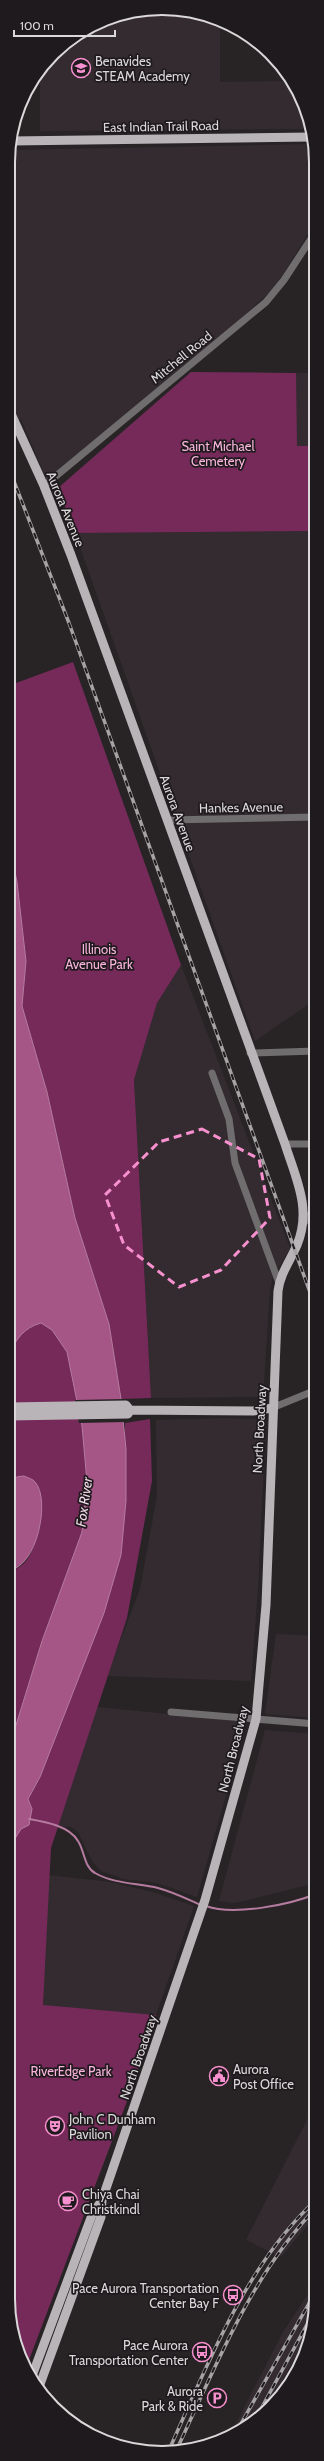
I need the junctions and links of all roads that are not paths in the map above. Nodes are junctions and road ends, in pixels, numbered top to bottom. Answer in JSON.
{"nodes":[{"id":1,"x":307,"y":137,"type":"edge"},
{"id":2,"x":16,"y":141,"type":"edge"},
{"id":3,"x":309,"y":242,"type":"edge"},
{"id":4,"x":15,"y":422,"type":"edge"},
{"id":5,"x":44,"y":486,"type":"junction"},
{"id":6,"x":309,"y":817,"type":"edge"},
{"id":7,"x":167,"y":820,"type":"junction"},
{"id":8,"x":309,"y":1052,"type":"edge"},
{"id":9,"x":250,"y":1053,"type":"junction"},
{"id":10,"x":212,"y":1073,"type":"dead end"},
{"id":11,"x":285,"y":1144,"type":"junction"},
{"id":12,"x":309,"y":1144,"type":"edge"},
{"id":13,"x":304,"y":1213,"type":"junction"},
{"id":14,"x":309,"y":1220,"type":"edge"},
{"id":15,"x":279,"y":1283,"type":"junction"},
{"id":16,"x":309,"y":1393,"type":"edge"},
{"id":17,"x":272,"y":1408,"type":"junction"},
{"id":18,"x":15,"y":1409,"type":"edge"},
{"id":19,"x":22,"y":1411,"type":"junction"},
{"id":20,"x":15,"y":1414,"type":"edge"},
{"id":21,"x":171,"y":1712,"type":"dead end"},
{"id":22,"x":256,"y":1719,"type":"junction"},
{"id":23,"x":309,"y":1723,"type":"edge"},
{"id":24,"x":102,"y":2200,"type":"junction"},
{"id":25,"x":34,"y":2370,"type":"edge"},
{"id":26,"x":41,"y":2382,"type":"edge"}],
"edges":[{"from":1,"to":2,"type":"main road","name":"East Indian Trail Road"},
{"from":3,"to":5,"type":"street","name":"Mitchell Road"},
{"from":4,"to":5,"type":"main road","name":"Aurora Avenue"},
{"from":5,"to":7,"type":"main road","name":"Aurora Avenue"},
{"from":6,"to":7,"type":"street","name":"Hankes Avenue"},
{"from":7,"to":9,"type":"main road","name":"Aurora Avenue"},
{"from":8,"to":9,"type":"street"},
{"from":9,"to":11,"type":"main road","name":"Aurora Avenue"},
{"from":10,"to":15,"type":"street","name":"North Broadway"},
{"from":11,"to":12,"type":"street"},
{"from":11,"to":13,"type":"main road","name":"Aurora Avenue"},
{"from":13,"to":14,"type":"street","name":"Aurora Avenue"},
{"from":13,"to":15,"type":"main road","name":"North Broadway"},
{"from":15,"to":17,"type":"main road","name":"North Broadway"},
{"from":16,"to":17,"type":"street"},
{"from":17,"to":19,"type":"main road"},
{"from":17,"to":22,"type":"main road","name":"North Broadway"},
{"from":18,"to":19,"type":"main road"},
{"from":19,"to":20,"type":"main road"},
{"from":21,"to":22,"type":"street"},
{"from":22,"to":23,"type":"street"},
{"from":22,"to":24,"type":"main road","name":"North Broadway"},
{"from":24,"to":25,"type":"main road","name":"North Broadway"},
{"from":24,"to":26,"type":"main road","name":"North Broadway"}]}
